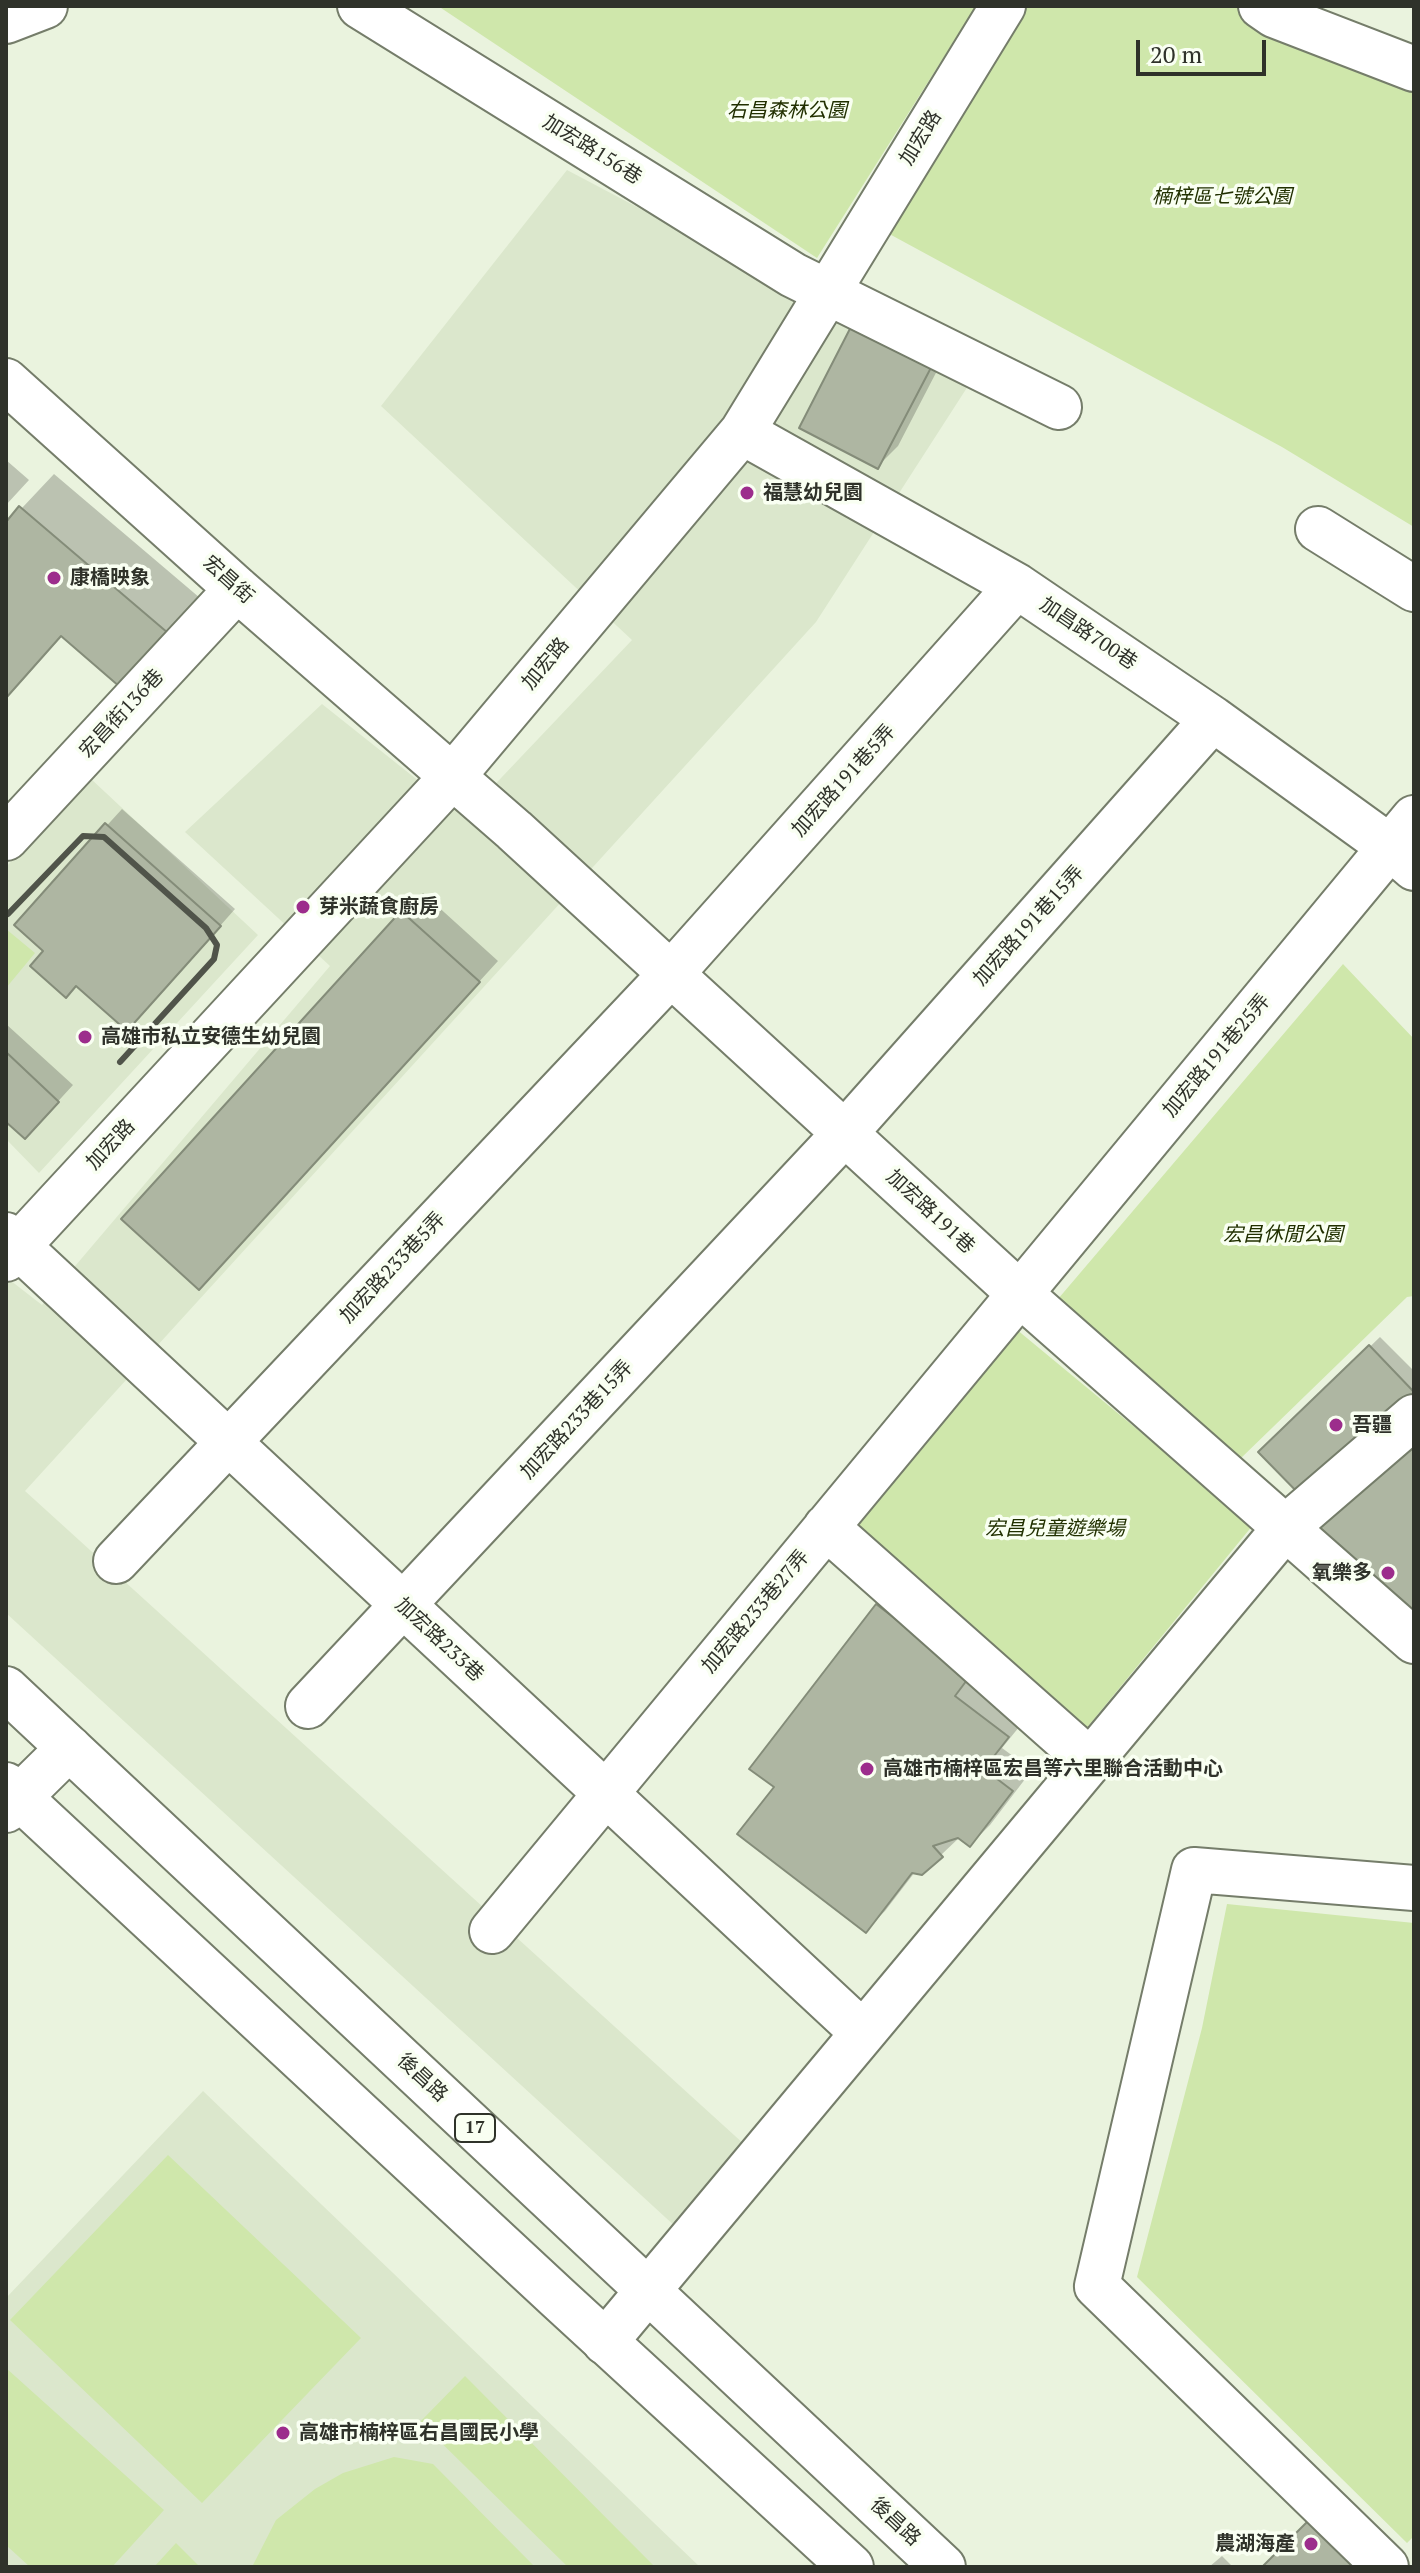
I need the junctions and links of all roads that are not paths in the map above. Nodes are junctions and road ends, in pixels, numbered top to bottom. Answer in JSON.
{"nodes":[{"id":1,"x":45,"y":6,"type":"edge"},
{"id":2,"x":360,"y":6,"type":"edge"},
{"id":3,"x":1003,"y":6,"type":"edge"},
{"id":4,"x":1261,"y":6,"type":"edge"},
{"id":5,"x":6,"y":21,"type":"edge"},
{"id":6,"x":1414,"y":69,"type":"edge"},
{"id":7,"x":825,"y":292,"type":"junction"},
{"id":8,"x":6,"y":381,"type":"edge"},
{"id":9,"x":1059,"y":407,"type":"dead end"},
{"id":10,"x":742,"y":432,"type":"junction"},
{"id":11,"x":1318,"y":529,"type":"dead end"},
{"id":12,"x":1017,"y":586,"type":"junction"},
{"id":13,"x":237,"y":589,"type":"junction"},
{"id":14,"x":1414,"y":589,"type":"edge"},
{"id":15,"x":1213,"y":719,"type":"junction"},
{"id":16,"x":452,"y":777,"type":"junction"},
{"id":17,"x":6,"y":838,"type":"edge"},
{"id":18,"x":1406,"y":844,"type":"edge"},
{"id":19,"x":670,"y":975,"type":"junction"},
{"id":20,"x":845,"y":1133,"type":"junction"},
{"id":21,"x":10,"y":1247,"type":"edge"},
{"id":22,"x":1020,"y":1294,"type":"junction"},
{"id":23,"x":1414,"y":1417,"type":"edge"},
{"id":24,"x":228,"y":1443,"type":"junction"},
{"id":25,"x":826,"y":1527,"type":"junction"},
{"id":26,"x":1285,"y":1528,"type":"junction"},
{"id":27,"x":116,"y":1561,"type":"dead end"},
{"id":28,"x":403,"y":1606,"type":"junction"},
{"id":29,"x":1414,"y":1641,"type":"edge"},
{"id":30,"x":6,"y":1689,"type":"edge"},
{"id":31,"x":308,"y":1706,"type":"dead end"},
{"id":32,"x":69,"y":1748,"type":"junction"},
{"id":33,"x":1090,"y":1761,"type":"junction"},
{"id":34,"x":605,"y":1795,"type":"junction"},
{"id":35,"x":10,"y":1797,"type":"edge"},
{"id":36,"x":1414,"y":1888,"type":"edge"},
{"id":37,"x":492,"y":1931,"type":"dead end"},
{"id":38,"x":863,"y":2033,"type":"junction"},
{"id":39,"x":648,"y":2290,"type":"junction"},
{"id":40,"x":605,"y":2342,"type":"junction"},
{"id":41,"x":851,"y":2567,"type":"edge"},
{"id":42,"x":943,"y":2567,"type":"edge"},
{"id":43,"x":1386,"y":2567,"type":"edge"}],
"edges":[{"from":1,"to":5,"type":"street"},
{"from":2,"to":7,"type":"street","name":"加宏路156巷"},
{"from":3,"to":7,"type":"street","name":"加宏路"},
{"from":4,"to":6,"type":"street"},
{"from":7,"to":9,"type":"street","name":"加宏路156巷"},
{"from":7,"to":10,"type":"street","name":"加宏路"},
{"from":8,"to":13,"type":"street","name":"宏昌街"},
{"from":10,"to":12,"type":"street","name":"加昌路700巷"},
{"from":10,"to":16,"type":"street","name":"加宏路"},
{"from":11,"to":14,"type":"street"},
{"from":12,"to":15,"type":"street","name":"加昌路700巷"},
{"from":12,"to":19,"type":"street","name":"加宏路191巷5弄"},
{"from":13,"to":16,"type":"street","name":"宏昌街"},
{"from":13,"to":17,"type":"street","name":"宏昌街136巷"},
{"from":15,"to":18,"type":"street","name":"加昌路700巷"},
{"from":15,"to":20,"type":"street","name":"加宏路191巷15弄"},
{"from":16,"to":19,"type":"street","name":"加宏路191巷"},
{"from":16,"to":21,"type":"street","name":"加宏路"},
{"from":18,"to":22,"type":"street","name":"加宏路191巷25弄"},
{"from":19,"to":20,"type":"street","name":"加宏路191巷"},
{"from":19,"to":24,"type":"street","name":"加宏路233巷5弄"},
{"from":20,"to":22,"type":"street","name":"加宏路191巷"},
{"from":20,"to":28,"type":"street","name":"加宏路233巷15弄"},
{"from":21,"to":24,"type":"street","name":"加宏路233巷"},
{"from":22,"to":25,"type":"street","name":"加宏路233巷27弄"},
{"from":22,"to":26,"type":"street","name":"加宏路191巷"},
{"from":23,"to":26,"type":"street"},
{"from":24,"to":27,"type":"street","name":"加宏路233巷5弄"},
{"from":24,"to":28,"type":"street","name":"加宏路233巷"},
{"from":25,"to":33,"type":"street"},
{"from":25,"to":34,"type":"street","name":"加宏路233巷27弄"},
{"from":26,"to":29,"type":"street","name":"加宏路191巷"},
{"from":26,"to":33,"type":"street"},
{"from":28,"to":31,"type":"street","name":"加宏路233巷15弄"},
{"from":28,"to":34,"type":"street","name":"加宏路233巷"},
{"from":30,"to":32,"type":"street","name":"後昌路","number":"17"},
{"from":32,"to":35,"type":"street"},
{"from":32,"to":39,"type":"street","name":"後昌路","number":"17"},
{"from":33,"to":38,"type":"street"},
{"from":34,"to":37,"type":"street","name":"加宏路233巷27弄"},
{"from":34,"to":38,"type":"street","name":"加宏路233巷"},
{"from":35,"to":40,"type":"street"},
{"from":36,"to":43,"type":"street"},
{"from":38,"to":39,"type":"street"},
{"from":39,"to":40,"type":"street"},
{"from":39,"to":42,"type":"street","name":"後昌路","number":"17"},
{"from":40,"to":41,"type":"street"}]}
